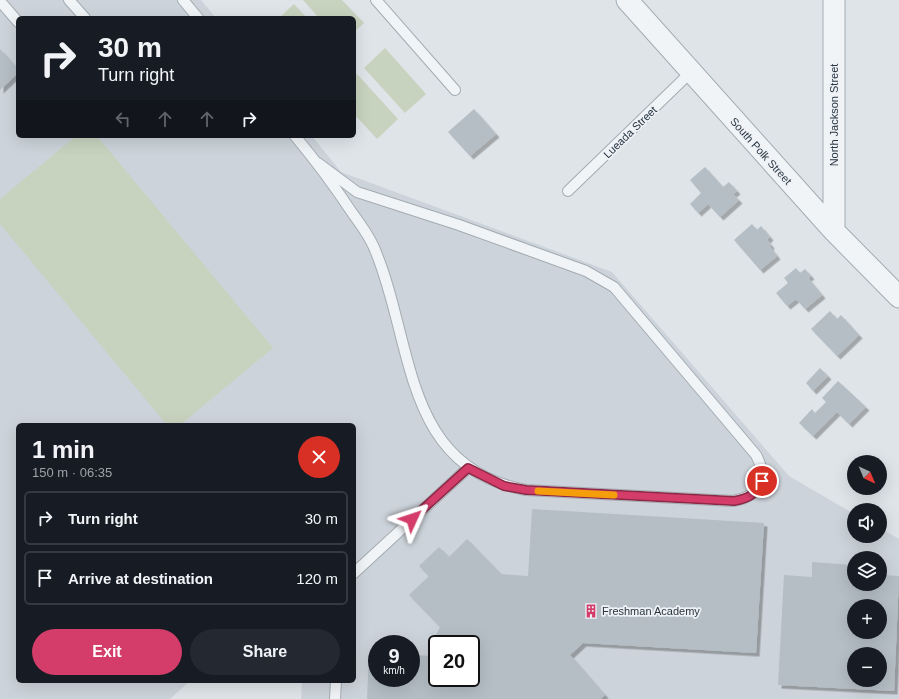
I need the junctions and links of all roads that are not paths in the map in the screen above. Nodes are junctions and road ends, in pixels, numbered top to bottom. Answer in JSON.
{"nodes":[{"id":1,"x":69,"y":0,"type":"edge"},
{"id":2,"x":183,"y":0,"type":"edge"},
{"id":3,"x":376,"y":0,"type":"edge"},
{"id":4,"x":627,"y":0,"type":"edge"},
{"id":5,"x":834,"y":0,"type":"edge"},
{"id":6,"x":0,"y":1,"type":"edge"},
{"id":7,"x":82,"y":16,"type":"edge"},
{"id":8,"x":196,"y":16,"type":"edge"},
{"id":9,"x":16,"y":20,"type":"edge"},
{"id":10,"x":691,"y":72,"type":"junction"},
{"id":11,"x":455,"y":90,"type":"dead end"},
{"id":12,"x":297,"y":138,"type":"edge"},
{"id":13,"x":318,"y":162,"type":"junction"},
{"id":14,"x":568,"y":192,"type":"dead end"},
{"id":15,"x":834,"y":231,"type":"junction"},
{"id":16,"x":899,"y":297,"type":"edge"},
{"id":17,"x":468,"y":468,"type":"junction"},
{"id":18,"x":356,"y":571,"type":"edge"},
{"id":19,"x":336,"y":683,"type":"edge"},
{"id":20,"x":335,"y":699,"type":"edge"}],
"edges":[{"from":1,"to":7,"type":"lane"},
{"from":2,"to":8,"type":"lane"},
{"from":3,"to":11,"type":"lane"},
{"from":4,"to":10,"type":"street","name":"South Polk Street"},
{"from":5,"to":15,"type":"street","name":"North Jackson Street"},
{"from":6,"to":9,"type":"lane"},
{"from":10,"to":14,"type":"lane","name":"Lueada Street"},
{"from":10,"to":15,"type":"street","name":"South Polk Street"},
{"from":12,"to":13,"type":"lane"},
{"from":13,"to":17,"type":"lane"},
{"from":13,"to":17,"type":"lane"},
{"from":15,"to":16,"type":"street","name":"South Polk Street"},
{"from":17,"to":18,"type":"lane"},
{"from":19,"to":20,"type":"lane"}]}
